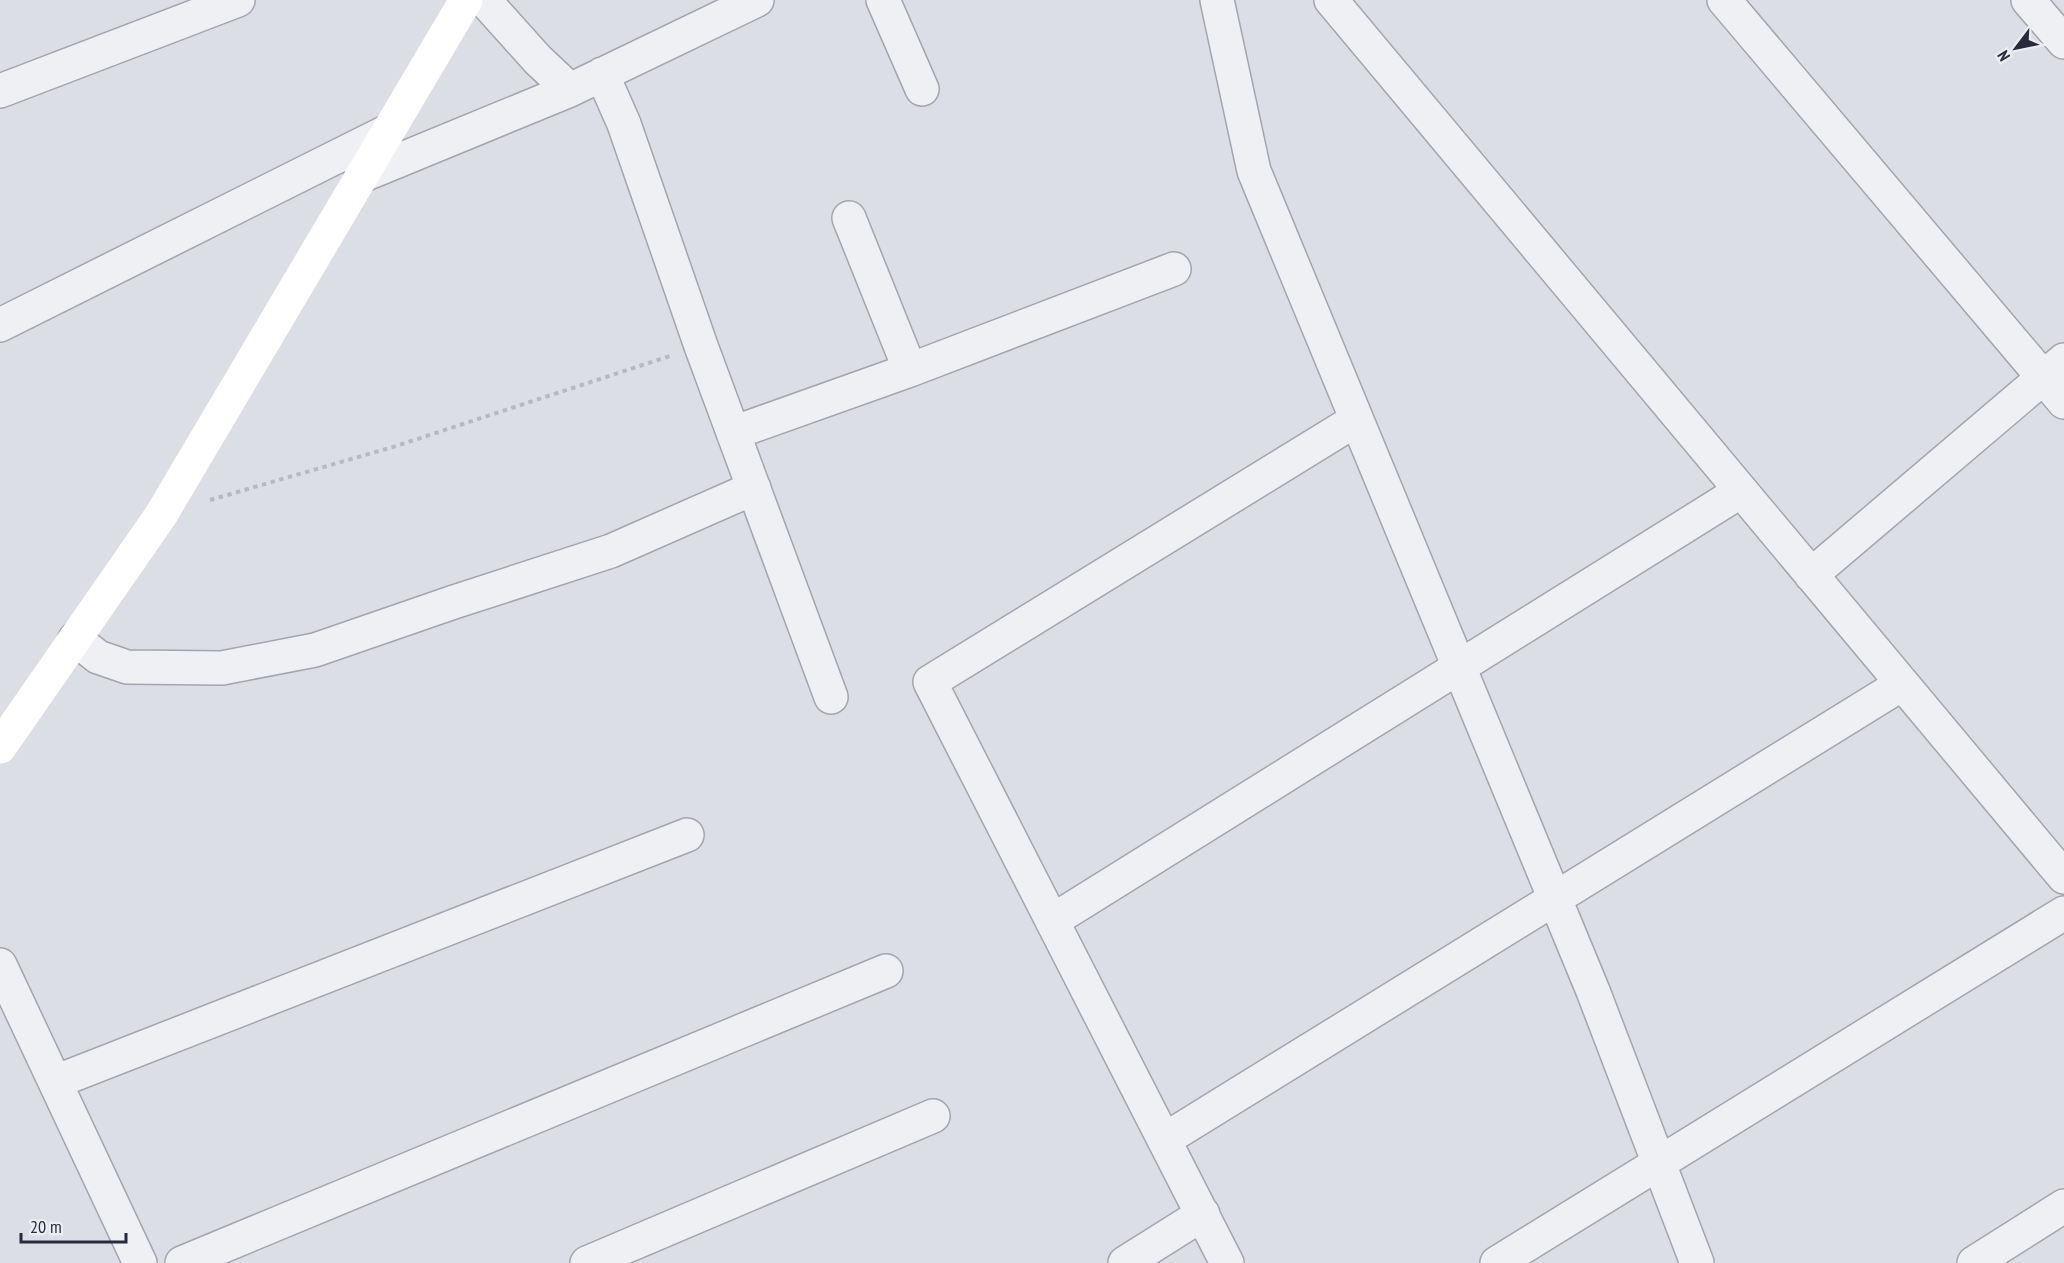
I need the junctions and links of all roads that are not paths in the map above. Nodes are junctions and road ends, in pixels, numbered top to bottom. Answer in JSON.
{"nodes":[{"id":1,"x":238,"y":0,"type":"edge"},
{"id":2,"x":466,"y":0,"type":"edge"},
{"id":3,"x":484,"y":0,"type":"edge"},
{"id":4,"x":757,"y":0,"type":"edge"},
{"id":5,"x":883,"y":0,"type":"edge"},
{"id":6,"x":1217,"y":0,"type":"edge"},
{"id":7,"x":1331,"y":0,"type":"edge"},
{"id":8,"x":1724,"y":0,"type":"edge"},
{"id":9,"x":2028,"y":0,"type":"edge"},
{"id":10,"x":2064,"y":42,"type":"edge"},
{"id":11,"x":602,"y":74,"type":"junction"},
{"id":12,"x":922,"y":89,"type":"dead end"},
{"id":13,"x":570,"y":90,"type":"junction"},
{"id":14,"x":0,"y":91,"type":"edge"},
{"id":15,"x":386,"y":132,"type":"junction"},
{"id":16,"x":361,"y":176,"type":"junction"},
{"id":17,"x":849,"y":218,"type":"dead end"},
{"id":18,"x":1174,"y":269,"type":"dead end"},
{"id":19,"x":0,"y":325,"type":"edge"},
{"id":20,"x":2054,"y":368,"type":"edge"},
{"id":21,"x":910,"y":370,"type":"junction"},
{"id":22,"x":2064,"y":402,"type":"edge"},
{"id":23,"x":1356,"y":420,"type":"junction"},
{"id":24,"x":733,"y":433,"type":"junction"},
{"id":25,"x":754,"y":488,"type":"junction"},
{"id":26,"x":1741,"y":490,"type":"junction"},
{"id":27,"x":1811,"y":574,"type":"junction"},
{"id":28,"x":75,"y":639,"type":"junction"},
{"id":29,"x":1459,"y":667,"type":"junction"},
{"id":30,"x":1902,"y":684,"type":"junction"},
{"id":31,"x":831,"y":697,"type":"dead end"},
{"id":32,"x":0,"y":747,"type":"edge"},
{"id":33,"x":687,"y":835,"type":"dead end"},
{"id":34,"x":2064,"y":877,"type":"edge"},
{"id":35,"x":1554,"y":899,"type":"junction"},
{"id":36,"x":2064,"y":913,"type":"edge"},
{"id":37,"x":1052,"y":921,"type":"junction"},
{"id":38,"x":0,"y":965,"type":"edge"},
{"id":39,"x":886,"y":971,"type":"dead end"},
{"id":40,"x":55,"y":1082,"type":"junction"},
{"id":41,"x":933,"y":1116,"type":"dead end"},
{"id":42,"x":1164,"y":1140,"type":"junction"},
{"id":43,"x":1658,"y":1163,"type":"junction"},
{"id":44,"x":2064,"y":1206,"type":"edge"},
{"id":45,"x":1203,"y":1214,"type":"junction"},
{"id":46,"x":140,"y":1263,"type":"edge"},
{"id":47,"x":182,"y":1263,"type":"edge"},
{"id":48,"x":586,"y":1263,"type":"edge"},
{"id":49,"x":1125,"y":1263,"type":"edge"},
{"id":50,"x":1227,"y":1263,"type":"edge"},
{"id":51,"x":1497,"y":1263,"type":"edge"},
{"id":52,"x":1696,"y":1263,"type":"edge"},
{"id":53,"x":1974,"y":1263,"type":"edge"}],
"edges":[{"from":1,"to":14,"type":"street"},
{"from":2,"to":15,"type":"street"},
{"from":3,"to":13,"type":"street"},
{"from":4,"to":11,"type":"street"},
{"from":5,"to":12,"type":"street"},
{"from":6,"to":23,"type":"street"},
{"from":7,"to":26,"type":"street"},
{"from":8,"to":20,"type":"street"},
{"from":9,"to":10,"type":"street"},
{"from":11,"to":13,"type":"street"},
{"from":11,"to":24,"type":"street"},
{"from":13,"to":16,"type":"street"},
{"from":15,"to":16,"type":"street"},
{"from":15,"to":19,"type":"street"},
{"from":16,"to":28,"type":"street"},
{"from":17,"to":21,"type":"street"},
{"from":18,"to":21,"type":"street"},
{"from":20,"to":22,"type":"street"},
{"from":20,"to":27,"type":"street"},
{"from":21,"to":24,"type":"street"},
{"from":23,"to":29,"type":"street"},
{"from":23,"to":37,"type":"street"},
{"from":24,"to":25,"type":"street"},
{"from":25,"to":28,"type":"street"},
{"from":25,"to":31,"type":"street"},
{"from":26,"to":27,"type":"street"},
{"from":26,"to":29,"type":"street"},
{"from":27,"to":30,"type":"street"},
{"from":28,"to":32,"type":"street"},
{"from":29,"to":35,"type":"street"},
{"from":29,"to":37,"type":"street"},
{"from":30,"to":34,"type":"street"},
{"from":30,"to":35,"type":"street"},
{"from":33,"to":40,"type":"street"},
{"from":35,"to":42,"type":"street"},
{"from":35,"to":43,"type":"street"},
{"from":36,"to":43,"type":"street"},
{"from":37,"to":42,"type":"street"},
{"from":38,"to":40,"type":"street"},
{"from":39,"to":47,"type":"street"},
{"from":40,"to":46,"type":"street"},
{"from":41,"to":48,"type":"street"},
{"from":42,"to":45,"type":"street"},
{"from":43,"to":51,"type":"street"},
{"from":43,"to":52,"type":"street"},
{"from":44,"to":53,"type":"street"},
{"from":45,"to":49,"type":"street"},
{"from":45,"to":50,"type":"street"}]}
